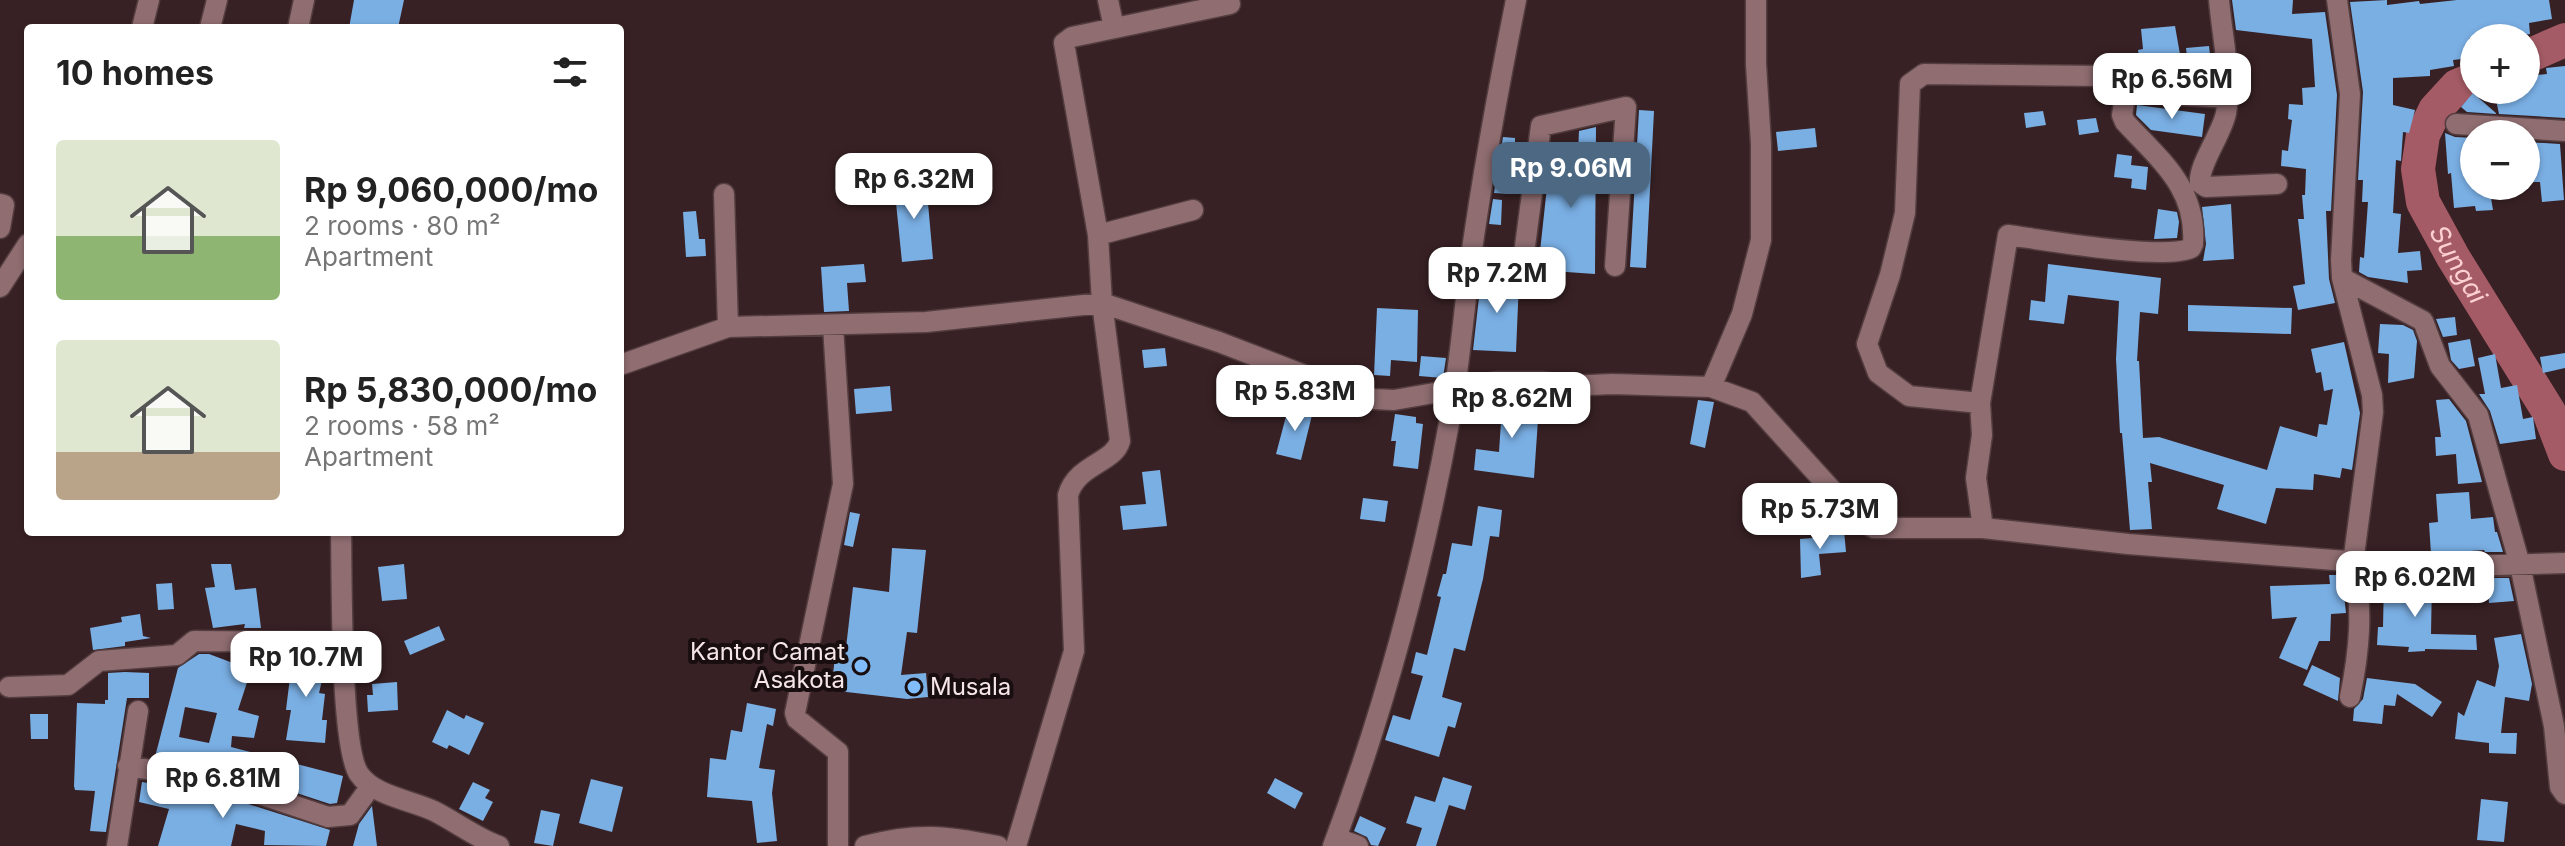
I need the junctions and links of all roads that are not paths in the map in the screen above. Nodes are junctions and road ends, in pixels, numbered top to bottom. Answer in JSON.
{"nodes":[{"id":1,"x":149,"y":0,"type":"edge"},
{"id":2,"x":217,"y":0,"type":"edge"},
{"id":3,"x":304,"y":0,"type":"edge"},
{"id":4,"x":1108,"y":0,"type":"edge"},
{"id":5,"x":1516,"y":0,"type":"edge"},
{"id":6,"x":1756,"y":0,"type":"edge"},
{"id":7,"x":2219,"y":0,"type":"edge"},
{"id":8,"x":2337,"y":0,"type":"edge"},
{"id":9,"x":1230,"y":4,"type":"dead end"},
{"id":10,"x":143,"y":24,"type":"edge"},
{"id":11,"x":211,"y":24,"type":"edge"},
{"id":12,"x":299,"y":24,"type":"edge"},
{"id":13,"x":1114,"y":28,"type":"junction"},
{"id":14,"x":2126,"y":90,"type":"junction"},
{"id":15,"x":2228,"y":98,"type":"junction"},
{"id":16,"x":2456,"y":124,"type":"dead end"},
{"id":17,"x":2565,"y":131,"type":"edge"},
{"id":18,"x":2277,"y":184,"type":"dead end"},
{"id":19,"x":2192,"y":185,"type":"junction"},
{"id":20,"x":724,"y":194,"type":"dead end"},
{"id":21,"x":0,"y":204,"type":"edge"},
{"id":22,"x":1193,"y":210,"type":"dead end"},
{"id":23,"x":0,"y":228,"type":"edge"},
{"id":24,"x":1098,"y":235,"type":"junction"},
{"id":25,"x":24,"y":252,"type":"edge"},
{"id":26,"x":1471,"y":257,"type":"junction"},
{"id":27,"x":1615,"y":266,"type":"dead end"},
{"id":28,"x":2342,"y":278,"type":"junction"},
{"id":29,"x":0,"y":287,"type":"edge"},
{"id":30,"x":1102,"y":303,"type":"junction"},
{"id":31,"x":833,"y":326,"type":"junction"},
{"id":32,"x":728,"y":327,"type":"junction"},
{"id":33,"x":624,"y":364,"type":"edge"},
{"id":34,"x":1711,"y":387,"type":"junction"},
{"id":35,"x":1454,"y":391,"type":"junction"},
{"id":36,"x":1980,"y":403,"type":"junction"},
{"id":37,"x":1983,"y":528,"type":"junction"},
{"id":38,"x":341,"y":536,"type":"edge"},
{"id":39,"x":2353,"y":563,"type":"junction"},
{"id":40,"x":2565,"y":563,"type":"edge"},
{"id":41,"x":2520,"y":565,"type":"junction"},
{"id":42,"x":344,"y":642,"type":"junction"},
{"id":43,"x":9,"y":687,"type":"dead end"},
{"id":44,"x":2350,"y":697,"type":"dead end"},
{"id":45,"x":138,"y":711,"type":"dead end"},
{"id":46,"x":128,"y":766,"type":"junction"},
{"id":47,"x":371,"y":786,"type":"junction"},
{"id":48,"x":2565,"y":794,"type":"edge"},
{"id":49,"x":1334,"y":842,"type":"edge"},
{"id":50,"x":117,"y":846,"type":"edge"},
{"id":51,"x":499,"y":846,"type":"edge"},
{"id":52,"x":838,"y":846,"type":"edge"},
{"id":53,"x":865,"y":846,"type":"edge"},
{"id":54,"x":998,"y":846,"type":"edge"},
{"id":55,"x":1016,"y":846,"type":"edge"},
{"id":56,"x":1358,"y":846,"type":"edge"}],
"edges":[{"from":1,"to":10,"type":"street"},
{"from":2,"to":11,"type":"street"},
{"from":3,"to":12,"type":"street"},
{"from":4,"to":13,"type":"street"},
{"from":5,"to":26,"type":"street"},
{"from":6,"to":34,"type":"street"},
{"from":7,"to":15,"type":"street"},
{"from":8,"to":28,"type":"street"},
{"from":9,"to":13,"type":"street"},
{"from":13,"to":24,"type":"street"},
{"from":14,"to":15,"type":"street"},
{"from":14,"to":19,"type":"street"},
{"from":14,"to":36,"type":"street"},
{"from":15,"to":19,"type":"street"},
{"from":16,"to":17,"type":"street"},
{"from":18,"to":19,"type":"street"},
{"from":19,"to":36,"type":"street"},
{"from":20,"to":32,"type":"street"},
{"from":21,"to":23,"type":"street"},
{"from":22,"to":24,"type":"street"},
{"from":24,"to":30,"type":"street"},
{"from":25,"to":29,"type":"street"},
{"from":26,"to":27,"type":"street"},
{"from":26,"to":35,"type":"street"},
{"from":28,"to":39,"type":"street"},
{"from":28,"to":41,"type":"street"},
{"from":30,"to":31,"type":"street"},
{"from":30,"to":35,"type":"street"},
{"from":30,"to":55,"type":"street"},
{"from":31,"to":32,"type":"street"},
{"from":31,"to":52,"type":"street"},
{"from":32,"to":33,"type":"street"},
{"from":34,"to":35,"type":"street"},
{"from":34,"to":37,"type":"street"},
{"from":35,"to":49,"type":"street"},
{"from":36,"to":37,"type":"street"},
{"from":37,"to":39,"type":"street"},
{"from":38,"to":42,"type":"street"},
{"from":39,"to":41,"type":"street"},
{"from":39,"to":44,"type":"street"},
{"from":40,"to":41,"type":"street"},
{"from":41,"to":48,"type":"street"},
{"from":42,"to":43,"type":"street"},
{"from":42,"to":47,"type":"street"},
{"from":45,"to":46,"type":"street"},
{"from":46,"to":47,"type":"street"},
{"from":46,"to":50,"type":"street"},
{"from":47,"to":51,"type":"street"},
{"from":49,"to":56,"type":"street"},
{"from":53,"to":54,"type":"street"}]}
